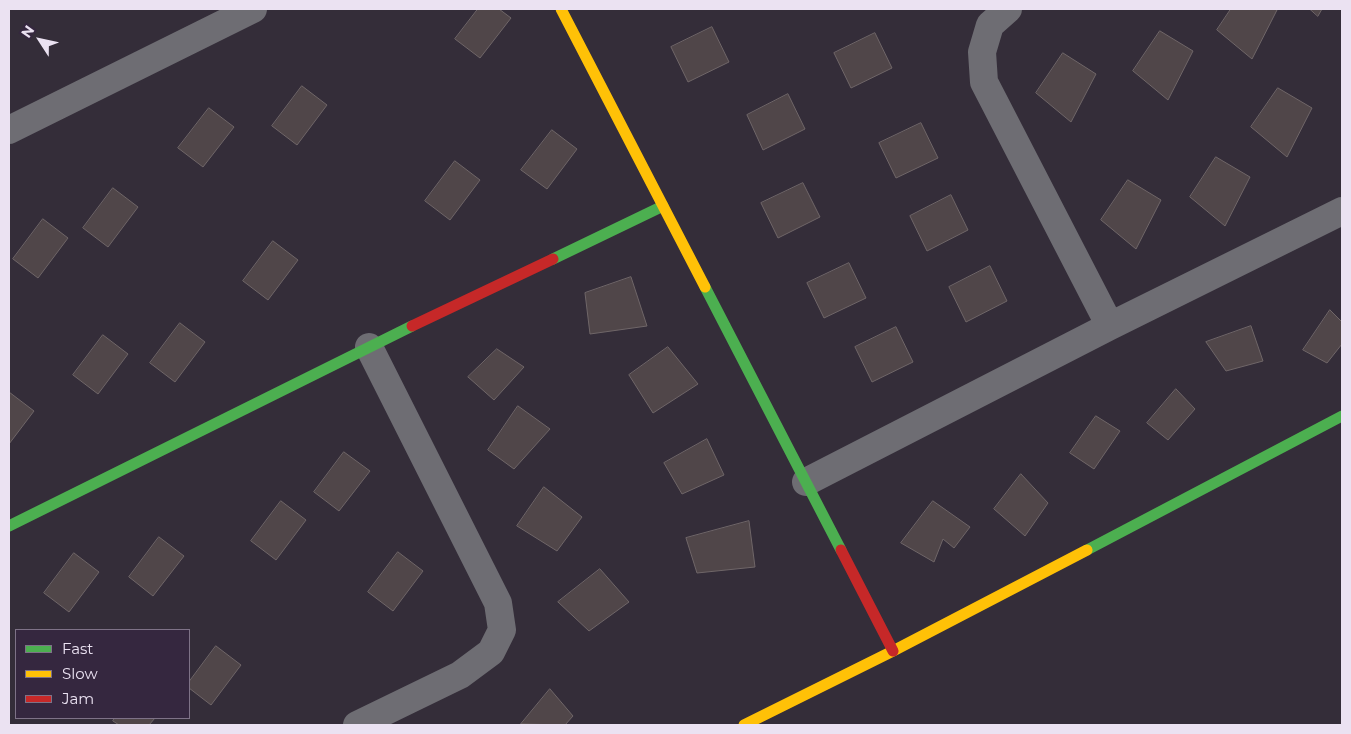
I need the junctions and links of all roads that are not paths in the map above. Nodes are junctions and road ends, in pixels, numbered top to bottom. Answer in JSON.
{"nodes":[{"id":1,"x":253,"y":9,"type":"edge"},
{"id":2,"x":561,"y":9,"type":"edge"},
{"id":3,"x":1008,"y":9,"type":"edge"},
{"id":4,"x":9,"y":130,"type":"edge"},
{"id":5,"x":662,"y":206,"type":"junction"},
{"id":6,"x":1342,"y":210,"type":"edge"},
{"id":7,"x":1110,"y":326,"type":"junction"},
{"id":8,"x":369,"y":347,"type":"junction"},
{"id":9,"x":1342,"y":416,"type":"edge"},
{"id":10,"x":806,"y":482,"type":"junction"},
{"id":11,"x":9,"y":526,"type":"edge"},
{"id":12,"x":892,"y":651,"type":"junction"},
{"id":13,"x":357,"y":725,"type":"edge"},
{"id":14,"x":744,"y":725,"type":"edge"}],
"edges":[{"from":1,"to":4,"type":"street"},
{"from":2,"to":5,"type":"street"},
{"from":3,"to":7,"type":"street"},
{"from":5,"to":8,"type":"street"},
{"from":5,"to":10,"type":"street"},
{"from":6,"to":7,"type":"street"},
{"from":7,"to":10,"type":"street"},
{"from":8,"to":11,"type":"street"},
{"from":8,"to":13,"type":"street"},
{"from":9,"to":12,"type":"street"},
{"from":10,"to":12,"type":"street"},
{"from":12,"to":14,"type":"street"}]}
